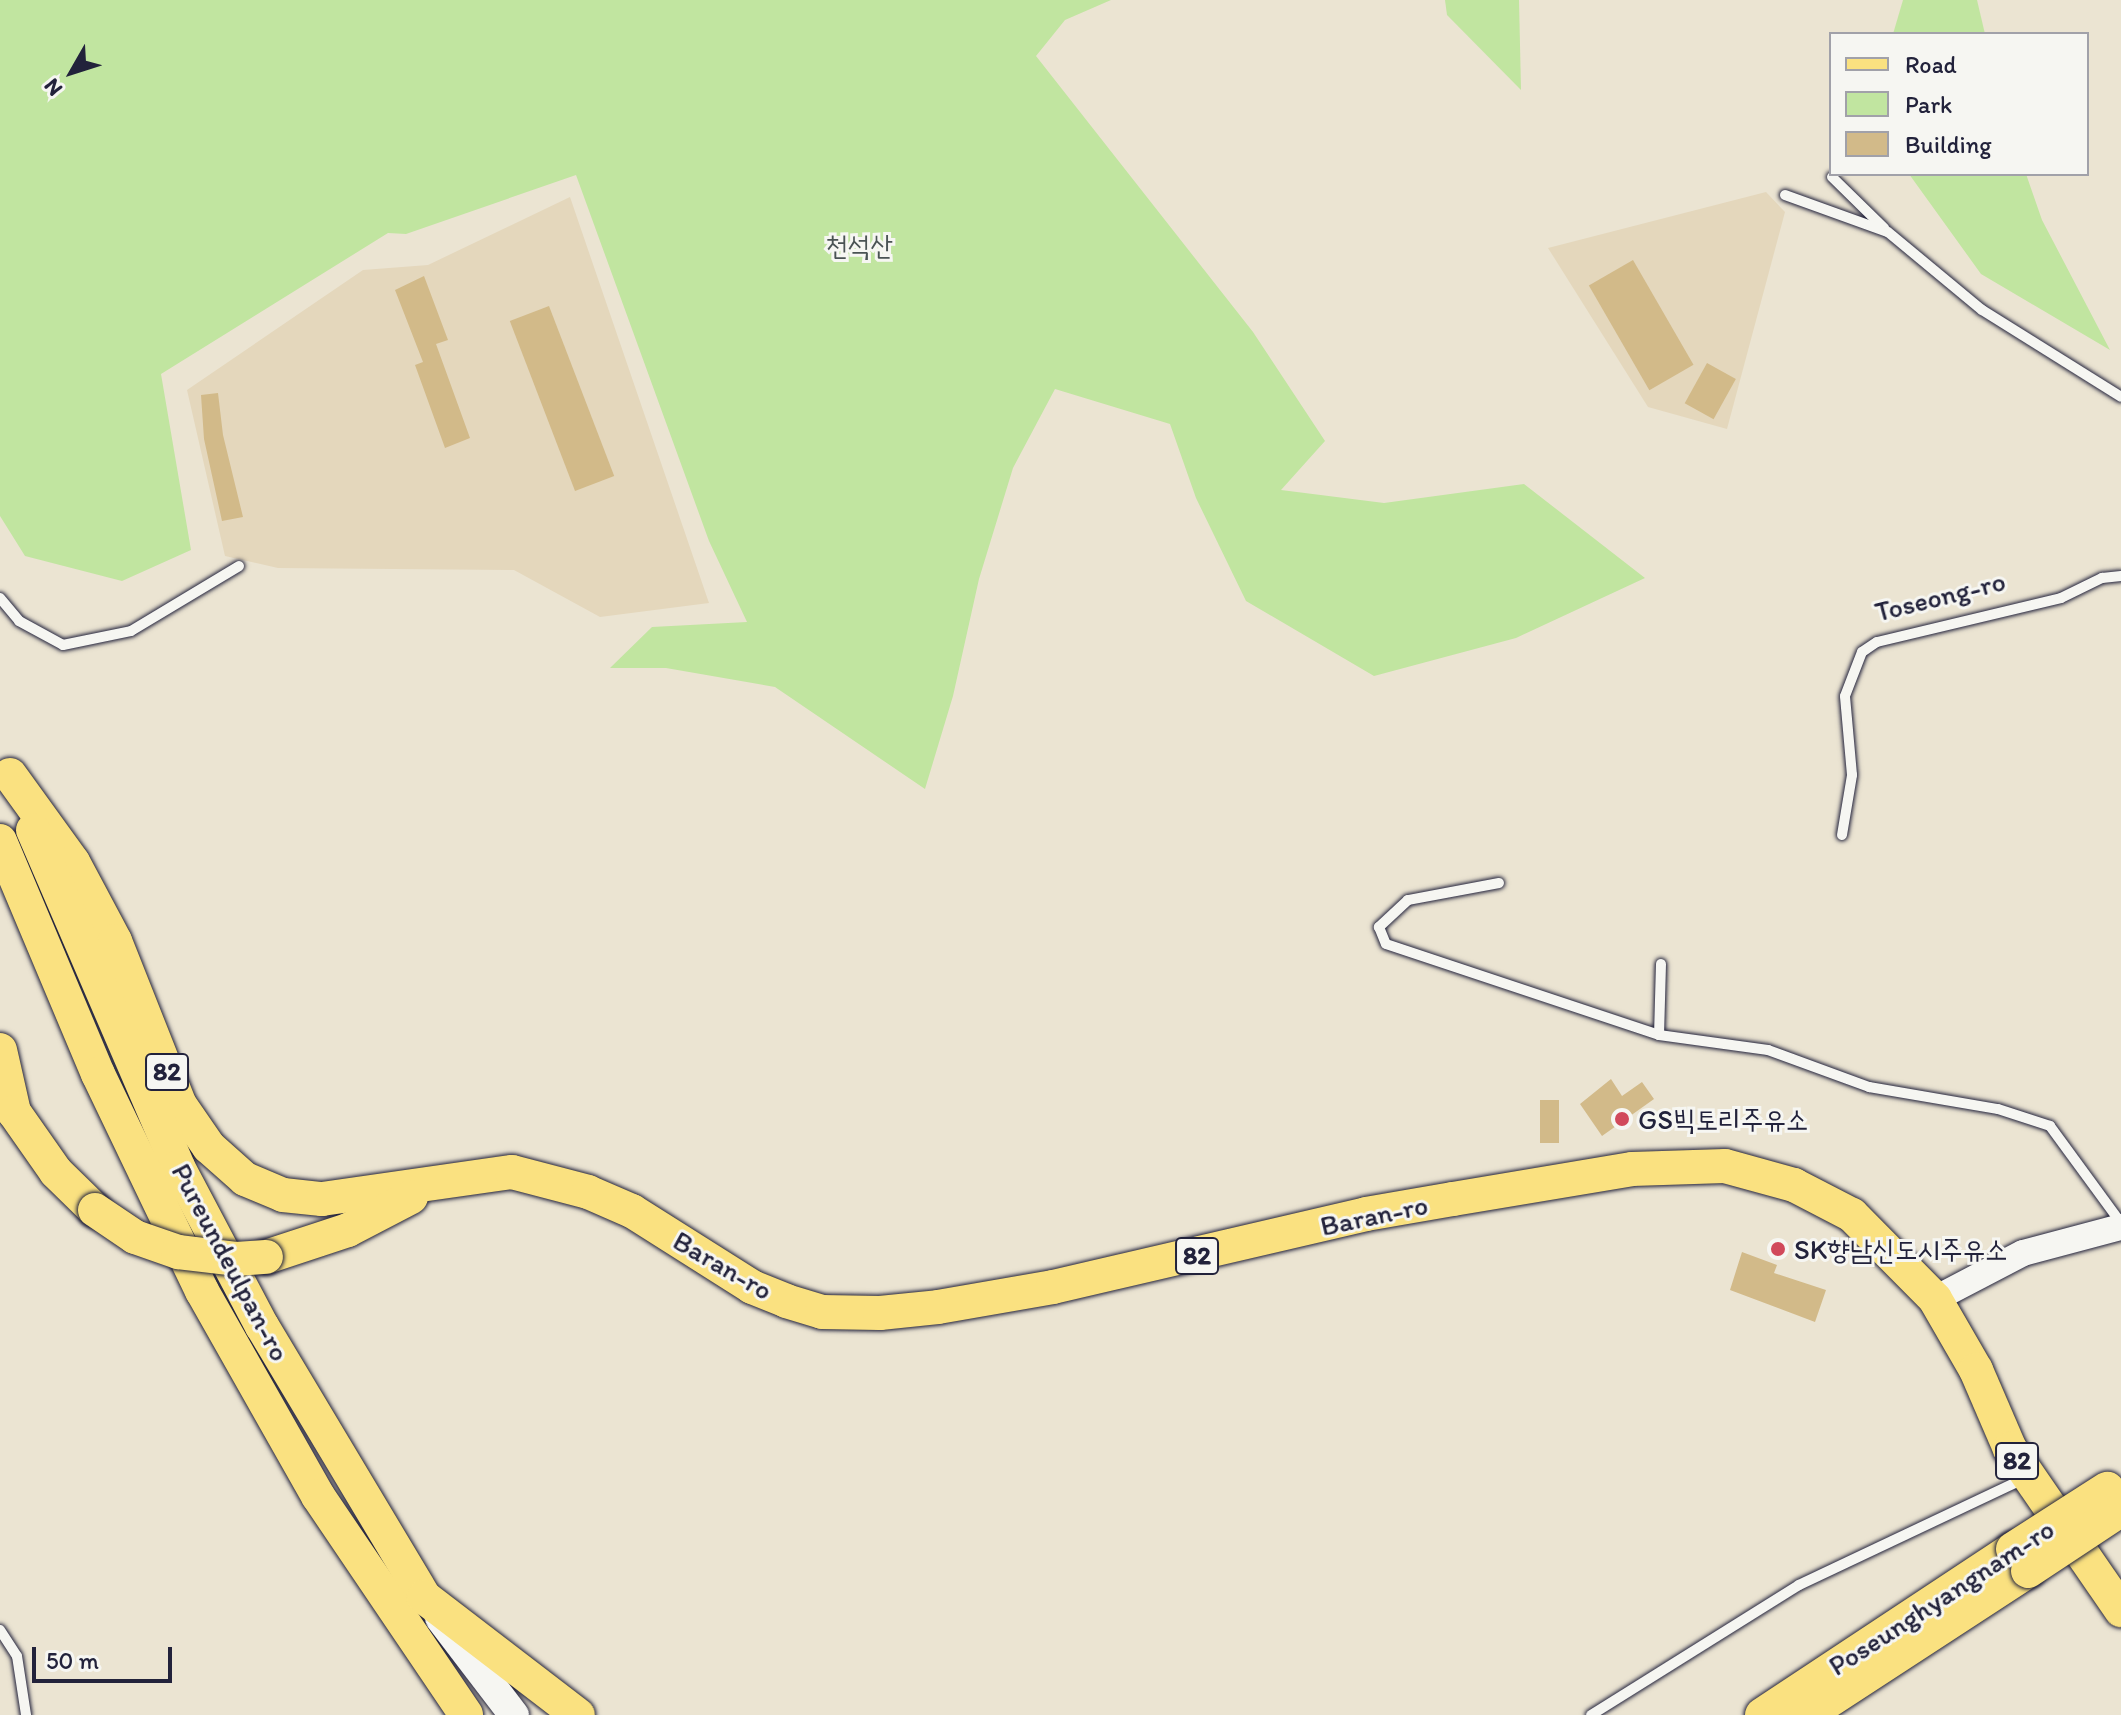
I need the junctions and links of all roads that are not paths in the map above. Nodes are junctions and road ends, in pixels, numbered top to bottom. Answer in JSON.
{"nodes":[{"id":1,"x":1832,"y":177,"type":"dead end"},
{"id":2,"x":1785,"y":195,"type":"dead end"},
{"id":3,"x":1888,"y":232,"type":"junction"},
{"id":4,"x":2121,"y":397,"type":"edge"},
{"id":5,"x":239,"y":566,"type":"dead end"},
{"id":6,"x":2121,"y":576,"type":"edge"},
{"id":7,"x":0,"y":598,"type":"edge"},
{"id":8,"x":5,"y":766,"type":"edge"},
{"id":9,"x":1842,"y":835,"type":"dead end"},
{"id":10,"x":0,"y":841,"type":"edge"},
{"id":11,"x":1499,"y":883,"type":"dead end"},
{"id":12,"x":1661,"y":964,"type":"dead end"},
{"id":13,"x":1659,"y":1035,"type":"junction"},
{"id":14,"x":0,"y":1050,"type":"edge"},
{"id":15,"x":444,"y":1181,"type":"junction"},
{"id":16,"x":2121,"y":1225,"type":"edge"},
{"id":17,"x":1935,"y":1299,"type":"junction"},
{"id":18,"x":2028,"y":1476,"type":"junction"},
{"id":19,"x":2117,"y":1497,"type":"edge"},
{"id":20,"x":2021,"y":1560,"type":"junction"},
{"id":21,"x":424,"y":1597,"type":"junction"},
{"id":22,"x":2121,"y":1610,"type":"edge"},
{"id":23,"x":0,"y":1630,"type":"edge"},
{"id":24,"x":26,"y":1715,"type":"edge"},
{"id":25,"x":466,"y":1715,"type":"edge"},
{"id":26,"x":514,"y":1715,"type":"edge"},
{"id":27,"x":578,"y":1715,"type":"edge"},
{"id":28,"x":1591,"y":1715,"type":"edge"},
{"id":29,"x":1762,"y":1715,"type":"edge"},
{"id":30,"x":1807,"y":1715,"type":"edge"}],
"edges":[{"from":1,"to":3,"type":"lane"},
{"from":2,"to":3,"type":"lane"},
{"from":3,"to":4,"type":"lane"},
{"from":5,"to":7,"type":"lane"},
{"from":6,"to":9,"type":"lane","name":"Toseong-ro"},
{"from":8,"to":15,"type":"main road","number":"82"},
{"from":8,"to":21,"type":"main road","name":"Pureundeulpan-ro"},
{"from":10,"to":25,"type":"main road","name":"Pureundeulpan-ro"},
{"from":11,"to":13,"type":"lane"},
{"from":12,"to":13,"type":"lane"},
{"from":13,"to":16,"type":"lane"},
{"from":14,"to":15,"type":"main road","number":"82","bridge":true},
{"from":15,"to":17,"type":"main road","name":"Baran-ro","number":"82"},
{"from":16,"to":17,"type":"street"},
{"from":17,"to":18,"type":"main road","name":"Baran-ro","number":"82"},
{"from":18,"to":22,"type":"main road","name":"Baran-ro","number":"82"},
{"from":18,"to":28,"type":"lane"},
{"from":19,"to":20,"type":"main road","name":"Poseunghyangnam-ro","bridge":true},
{"from":20,"to":29,"type":"main road","name":"Poseunghyangnam-ro"},
{"from":20,"to":30,"type":"main road","name":"Poseunghyangnam-ro"},
{"from":21,"to":26,"type":"main road","name":"Pureundeulpan-ro"},
{"from":21,"to":27,"type":"main road"},
{"from":23,"to":24,"type":"lane"}]}
